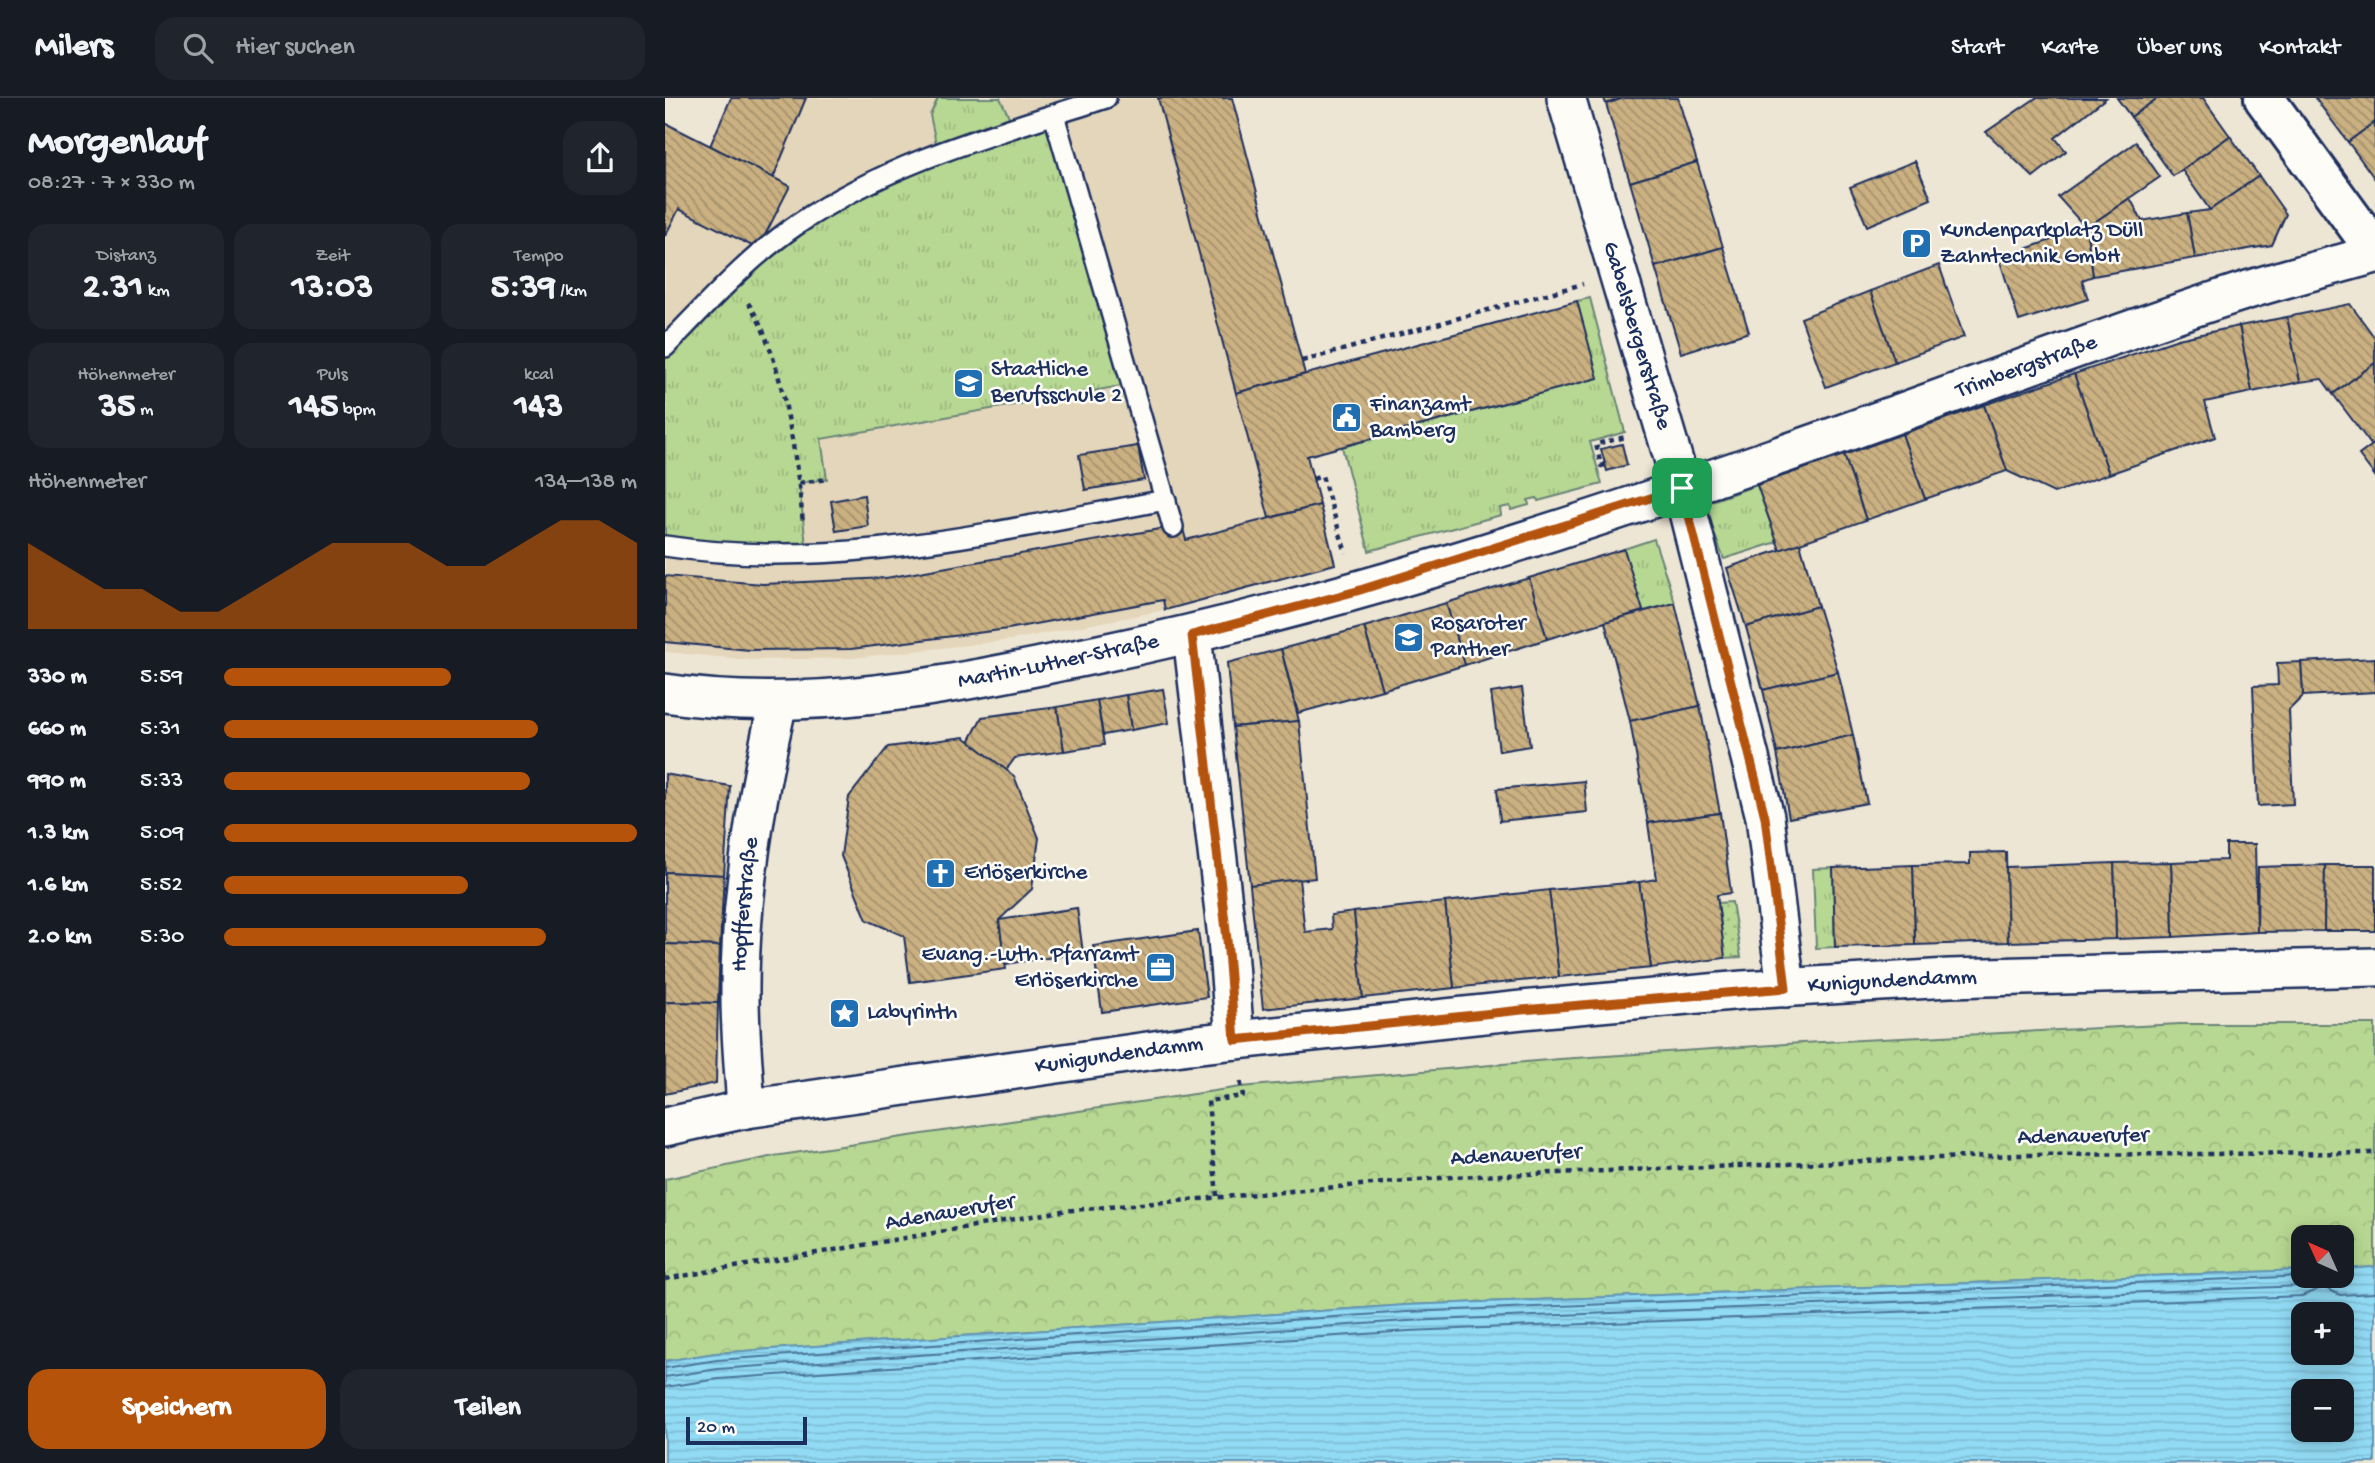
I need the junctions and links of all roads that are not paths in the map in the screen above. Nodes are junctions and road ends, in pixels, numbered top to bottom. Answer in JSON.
{"nodes":[{"id":1,"x":1106,"y":98,"type":"edge"},
{"id":2,"x":1566,"y":98,"type":"edge"},
{"id":3,"x":2264,"y":98,"type":"edge"},
{"id":4,"x":1054,"y":115,"type":"junction"},
{"id":5,"x":2375,"y":252,"type":"edge"},
{"id":6,"x":665,"y":346,"type":"edge"},
{"id":7,"x":1682,"y":488,"type":"junction"},
{"id":8,"x":1166,"y":500,"type":"junction"},
{"id":9,"x":1173,"y":527,"type":"dead end"},
{"id":10,"x":665,"y":546,"type":"edge"},
{"id":11,"x":1192,"y":635,"type":"junction"},
{"id":12,"x":665,"y":693,"type":"edge"},
{"id":13,"x":778,"y":702,"type":"junction"},
{"id":14,"x":2375,"y":967,"type":"edge"},
{"id":15,"x":1786,"y":988,"type":"junction"},
{"id":16,"x":1235,"y":1040,"type":"junction"},
{"id":17,"x":745,"y":1109,"type":"junction"},
{"id":18,"x":665,"y":1127,"type":"edge"}],
"edges":[{"from":1,"to":4,"type":"lane"},
{"from":2,"to":7,"type":"street","name":"Gabelsbergerstraße"},
{"from":3,"to":5,"type":"street"},
{"from":4,"to":6,"type":"lane"},
{"from":4,"to":8,"type":"lane"},
{"from":5,"to":7,"type":"street","name":"Trimbergstraße"},
{"from":7,"to":11,"type":"street","name":"Martin-Luther-Straße"},
{"from":7,"to":15,"type":"street","name":"Gabelsbergerstraße"},
{"from":8,"to":9,"type":"lane"},
{"from":8,"to":10,"type":"lane"},
{"from":11,"to":13,"type":"street","name":"Martin-Luther-Straße"},
{"from":11,"to":16,"type":"street"},
{"from":12,"to":13,"type":"street","name":"Martin-Luther-Straße"},
{"from":13,"to":17,"type":"street","name":"Hopfferstraße"},
{"from":14,"to":15,"type":"street","name":"Kunigundendamm"},
{"from":15,"to":16,"type":"street","name":"Kunigundendamm"},
{"from":16,"to":17,"type":"street","name":"Kunigundendamm"},
{"from":17,"to":18,"type":"street","name":"Kunigundendamm"}]}
